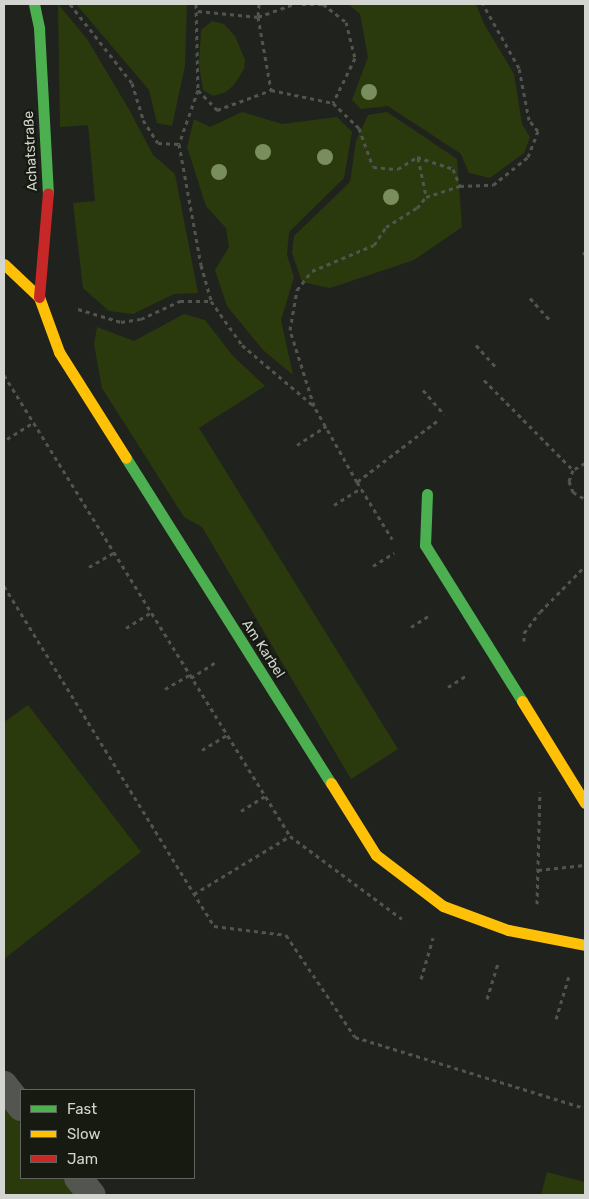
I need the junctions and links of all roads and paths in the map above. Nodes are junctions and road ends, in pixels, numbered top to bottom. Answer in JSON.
{"nodes":[{"id":1,"x":34,"y":4,"type":"edge"},
{"id":2,"x":70,"y":4,"type":"edge"},
{"id":3,"x":196,"y":4,"type":"edge"},
{"id":4,"x":259,"y":4,"type":"edge"},
{"id":5,"x":293,"y":4,"type":"edge"},
{"id":6,"x":302,"y":4,"type":"edge"},
{"id":7,"x":483,"y":4,"type":"edge"},
{"id":8,"x":198,"y":11,"type":"junction"},
{"id":9,"x":258,"y":17,"type":"junction"},
{"id":10,"x":198,"y":90,"type":"junction"},
{"id":11,"x":271,"y":90,"type":"junction"},
{"id":12,"x":333,"y":103,"type":"junction"},
{"id":13,"x":179,"y":144,"type":"junction"},
{"id":14,"x":417,"y":157,"type":"junction"},
{"id":15,"x":460,"y":186,"type":"junction"},
{"id":16,"x":426,"y":197,"type":"junction"},
{"id":17,"x":4,"y":264,"type":"edge"},
{"id":18,"x":40,"y":297,"type":"junction"},
{"id":19,"x":530,"y":298,"type":"dead end"},
{"id":20,"x":211,"y":301,"type":"junction"},
{"id":21,"x":551,"y":321,"type":"dead end"},
{"id":22,"x":476,"y":345,"type":"dead end"},
{"id":23,"x":497,"y":368,"type":"dead end"},
{"id":24,"x":4,"y":375,"type":"edge"},
{"id":25,"x":484,"y":380,"type":"dead end"},
{"id":26,"x":424,"y":390,"type":"dead end"},
{"id":27,"x":314,"y":406,"type":"junction"},
{"id":28,"x":444,"y":414,"type":"dead end"},
{"id":29,"x":437,"y":421,"type":"dead end"},
{"id":30,"x":33,"y":423,"type":"junction"},
{"id":31,"x":326,"y":426,"type":"junction"},
{"id":32,"x":7,"y":439,"type":"dead end"},
{"id":33,"x":297,"y":445,"type":"dead end"},
{"id":34,"x":585,"y":463,"type":"edge"},
{"id":35,"x":573,"y":470,"type":"junction"},
{"id":36,"x":361,"y":488,"type":"dead end"},
{"id":37,"x":427,"y":494,"type":"dead end"},
{"id":38,"x":585,"y":499,"type":"edge"},
{"id":39,"x":334,"y":506,"type":"dead end"},
{"id":40,"x":398,"y":550,"type":"dead end"},
{"id":41,"x":112,"y":553,"type":"junction"},
{"id":42,"x":373,"y":566,"type":"dead end"},
{"id":43,"x":585,"y":566,"type":"edge"},
{"id":44,"x":89,"y":567,"type":"dead end"},
{"id":45,"x":4,"y":586,"type":"edge"},
{"id":46,"x":435,"y":612,"type":"dead end"},
{"id":47,"x":150,"y":614,"type":"junction"},
{"id":48,"x":411,"y":627,"type":"dead end"},
{"id":49,"x":126,"y":628,"type":"dead end"},
{"id":50,"x":524,"y":649,"type":"dead end"},
{"id":51,"x":472,"y":672,"type":"dead end"},
{"id":52,"x":189,"y":674,"type":"junction"},
{"id":53,"x":448,"y":687,"type":"dead end"},
{"id":54,"x":165,"y":690,"type":"dead end"},
{"id":55,"x":227,"y":735,"type":"junction"},
{"id":56,"x":202,"y":750,"type":"dead end"},
{"id":57,"x":540,"y":786,"type":"dead end"},
{"id":58,"x":265,"y":796,"type":"junction"},
{"id":59,"x":585,"y":803,"type":"edge"},
{"id":60,"x":241,"y":812,"type":"dead end"},
{"id":61,"x":290,"y":836,"type":"junction"},
{"id":62,"x":585,"y":865,"type":"edge"},
{"id":63,"x":538,"y":870,"type":"junction"},
{"id":64,"x":194,"y":894,"type":"junction"},
{"id":65,"x":443,"y":906,"type":"junction"},
{"id":66,"x":508,"y":930,"type":"junction"},
{"id":67,"x":536,"y":937,"type":"junction"},
{"id":68,"x":582,"y":944,"type":"edge"},
{"id":69,"x":421,"y":979,"type":"dead end"},
{"id":70,"x":487,"y":998,"type":"dead end"},
{"id":71,"x":556,"y":1019,"type":"dead end"},
{"id":72,"x":4,"y":1085,"type":"edge"},
{"id":73,"x":20,"y":1106,"type":"edge"},
{"id":74,"x":585,"y":1108,"type":"edge"},
{"id":75,"x":79,"y":1179,"type":"edge"},
{"id":76,"x":92,"y":1195,"type":"edge"}],
"edges":[{"from":1,"to":18,"type":"street","name":"Achatstraße"},
{"from":2,"to":13,"type":"path"},
{"from":3,"to":8,"type":"path"},
{"from":4,"to":9,"type":"path"},
{"from":5,"to":9,"type":"path"},
{"from":6,"to":12,"type":"path"},
{"from":7,"to":15,"type":"path"},
{"from":8,"to":9,"type":"path"},
{"from":8,"to":10,"type":"path"},
{"from":9,"to":11,"type":"path"},
{"from":10,"to":11,"type":"path"},
{"from":10,"to":13,"type":"path"},
{"from":11,"to":12,"type":"path"},
{"from":12,"to":14,"type":"path"},
{"from":13,"to":20,"type":"path"},
{"from":14,"to":15,"type":"path"},
{"from":14,"to":16,"type":"path"},
{"from":15,"to":16,"type":"path"},
{"from":16,"to":27,"type":"path"},
{"from":17,"to":18,"type":"street","name":"Am Karbel"},
{"from":18,"to":20,"type":"path"},
{"from":18,"to":65,"type":"street","name":"Am Karbel"},
{"from":19,"to":21,"type":"path"},
{"from":20,"to":27,"type":"path"},
{"from":22,"to":23,"type":"path"},
{"from":24,"to":30,"type":"path"},
{"from":25,"to":35,"type":"path"},
{"from":26,"to":28,"type":"path"},
{"from":27,"to":31,"type":"path"},
{"from":29,"to":31,"type":"path"},
{"from":30,"to":32,"type":"path"},
{"from":30,"to":41,"type":"path"},
{"from":31,"to":33,"type":"path"},
{"from":34,"to":35,"type":"path"},
{"from":35,"to":38,"type":"path"},
{"from":36,"to":39,"type":"path"},
{"from":37,"to":59,"type":"street"},
{"from":40,"to":42,"type":"path"},
{"from":41,"to":44,"type":"path"},
{"from":41,"to":47,"type":"path"},
{"from":43,"to":50,"type":"path"},
{"from":45,"to":64,"type":"path"},
{"from":46,"to":48,"type":"path"},
{"from":47,"to":49,"type":"path"},
{"from":47,"to":52,"type":"path"},
{"from":51,"to":53,"type":"path"},
{"from":52,"to":54,"type":"path"},
{"from":52,"to":55,"type":"path"},
{"from":55,"to":56,"type":"path"},
{"from":55,"to":58,"type":"path"},
{"from":57,"to":63,"type":"path"},
{"from":58,"to":60,"type":"path"},
{"from":58,"to":61,"type":"path"},
{"from":61,"to":64,"type":"path"},
{"from":61,"to":65,"type":"path"},
{"from":62,"to":63,"type":"path"},
{"from":63,"to":67,"type":"path"},
{"from":64,"to":74,"type":"path"},
{"from":65,"to":66,"type":"street","name":"Am Karbel"},
{"from":65,"to":69,"type":"path"},
{"from":66,"to":67,"type":"street","name":"Am Karbel"},
{"from":66,"to":70,"type":"path"},
{"from":67,"to":68,"type":"street","name":"Am Karbel"},
{"from":68,"to":71,"type":"path"},
{"from":72,"to":73,"type":"street"},
{"from":75,"to":76,"type":"street"}]}
